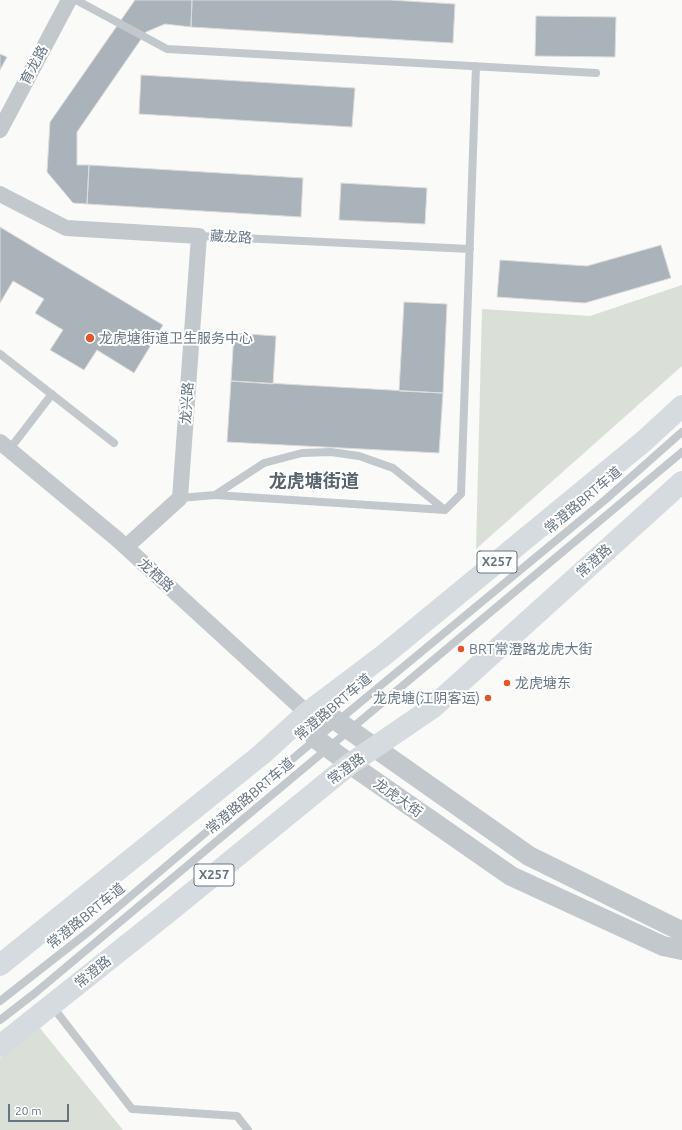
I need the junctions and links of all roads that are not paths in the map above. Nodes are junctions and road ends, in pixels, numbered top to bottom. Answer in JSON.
{"nodes":[{"id":1,"x":69,"y":0,"type":"edge"},
{"id":2,"x":76,"y":0,"type":"edge"},
{"id":3,"x":476,"y":66,"type":"junction"},
{"id":4,"x":596,"y":73,"type":"dead end"},
{"id":5,"x":0,"y":130,"type":"edge"},
{"id":6,"x":0,"y":194,"type":"edge"},
{"id":7,"x":199,"y":236,"type":"junction"},
{"id":8,"x":470,"y":249,"type":"junction"},
{"id":9,"x":0,"y":354,"type":"edge"},
{"id":10,"x":52,"y":394,"type":"junction"},
{"id":11,"x":682,"y":406,"type":"edge"},
{"id":12,"x":682,"y":432,"type":"edge"},
{"id":13,"x":114,"y":443,"type":"dead end"},
{"id":14,"x":5,"y":446,"type":"edge"},
{"id":15,"x":682,"y":452,"type":"edge"},
{"id":16,"x":682,"y":482,"type":"edge"},
{"id":17,"x":215,"y":495,"type":"junction"},
{"id":18,"x":180,"y":498,"type":"junction"},
{"id":19,"x":444,"y":510,"type":"junction"},
{"id":20,"x":126,"y":547,"type":"junction"},
{"id":21,"x":307,"y":713,"type":"junction"},
{"id":22,"x":343,"y":726,"type":"junction"},
{"id":23,"x":322,"y":743,"type":"junction"},
{"id":24,"x":374,"y":748,"type":"junction"},
{"id":25,"x":350,"y":764,"type":"junction"},
{"id":26,"x":682,"y":930,"type":"edge"},
{"id":27,"x":682,"y":950,"type":"edge"},
{"id":28,"x":0,"y":965,"type":"edge"},
{"id":29,"x":0,"y":1001,"type":"edge"},
{"id":30,"x":51,"y":1006,"type":"junction"},
{"id":31,"x":0,"y":1020,"type":"edge"},
{"id":32,"x":0,"y":1046,"type":"edge"},
{"id":33,"x":248,"y":1130,"type":"edge"}],
"edges":[{"from":1,"to":5,"type":"street","name":"育龙路"},
{"from":2,"to":3,"type":"lane"},
{"from":3,"to":4,"type":"lane"},
{"from":3,"to":8,"type":"lane"},
{"from":6,"to":7,"type":"street","name":"藏龙路"},
{"from":7,"to":8,"type":"lane","name":"藏龙路"},
{"from":7,"to":18,"type":"street","name":"龙兴路"},
{"from":8,"to":19,"type":"lane"},
{"from":9,"to":10,"type":"lane"},
{"from":10,"to":13,"type":"lane"},
{"from":10,"to":14,"type":"lane"},
{"from":11,"to":21,"type":"main road","number":"X257"},
{"from":12,"to":22,"type":"lane","name":"常澄路BRT车道"},
{"from":14,"to":20,"type":"street","name":"龙栖路"},
{"from":15,"to":22,"type":"lane","name":"常澄路路BRT车道"},
{"from":16,"to":24,"type":"main road","name":"常澄路","number":"X257"},
{"from":17,"to":18,"type":"lane"},
{"from":17,"to":19,"type":"lane"},
{"from":17,"to":19,"type":"lane"},
{"from":18,"to":20,"type":"street"},
{"from":20,"to":21,"type":"street","name":"龙栖路"},
{"from":21,"to":22,"type":"street","name":"龙虎大街"},
{"from":21,"to":23,"type":"street"},
{"from":21,"to":28,"type":"main road","number":"X257"},
{"from":22,"to":23,"type":"lane","name":"常澄路BRT车道"},
{"from":22,"to":23,"type":"lane","name":"常澄路路BRT车道"},
{"from":22,"to":24,"type":"street","name":"龙虎大街"},
{"from":23,"to":25,"type":"street","name":"龙虎大街"},
{"from":23,"to":29,"type":"lane","name":"常澄路BRT车道"},
{"from":23,"to":31,"type":"lane","name":"常澄路路BRT车道"},
{"from":24,"to":25,"type":"main road","name":"常澄路","number":"X257"},
{"from":24,"to":26,"type":"street","name":"龙虎大街"},
{"from":25,"to":27,"type":"street","name":"龙虎大街"},
{"from":25,"to":30,"type":"main road","name":"常澄路","number":"X257"},
{"from":30,"to":32,"type":"main road","name":"常澄路","number":"X257"},
{"from":30,"to":33,"type":"lane"}]}
